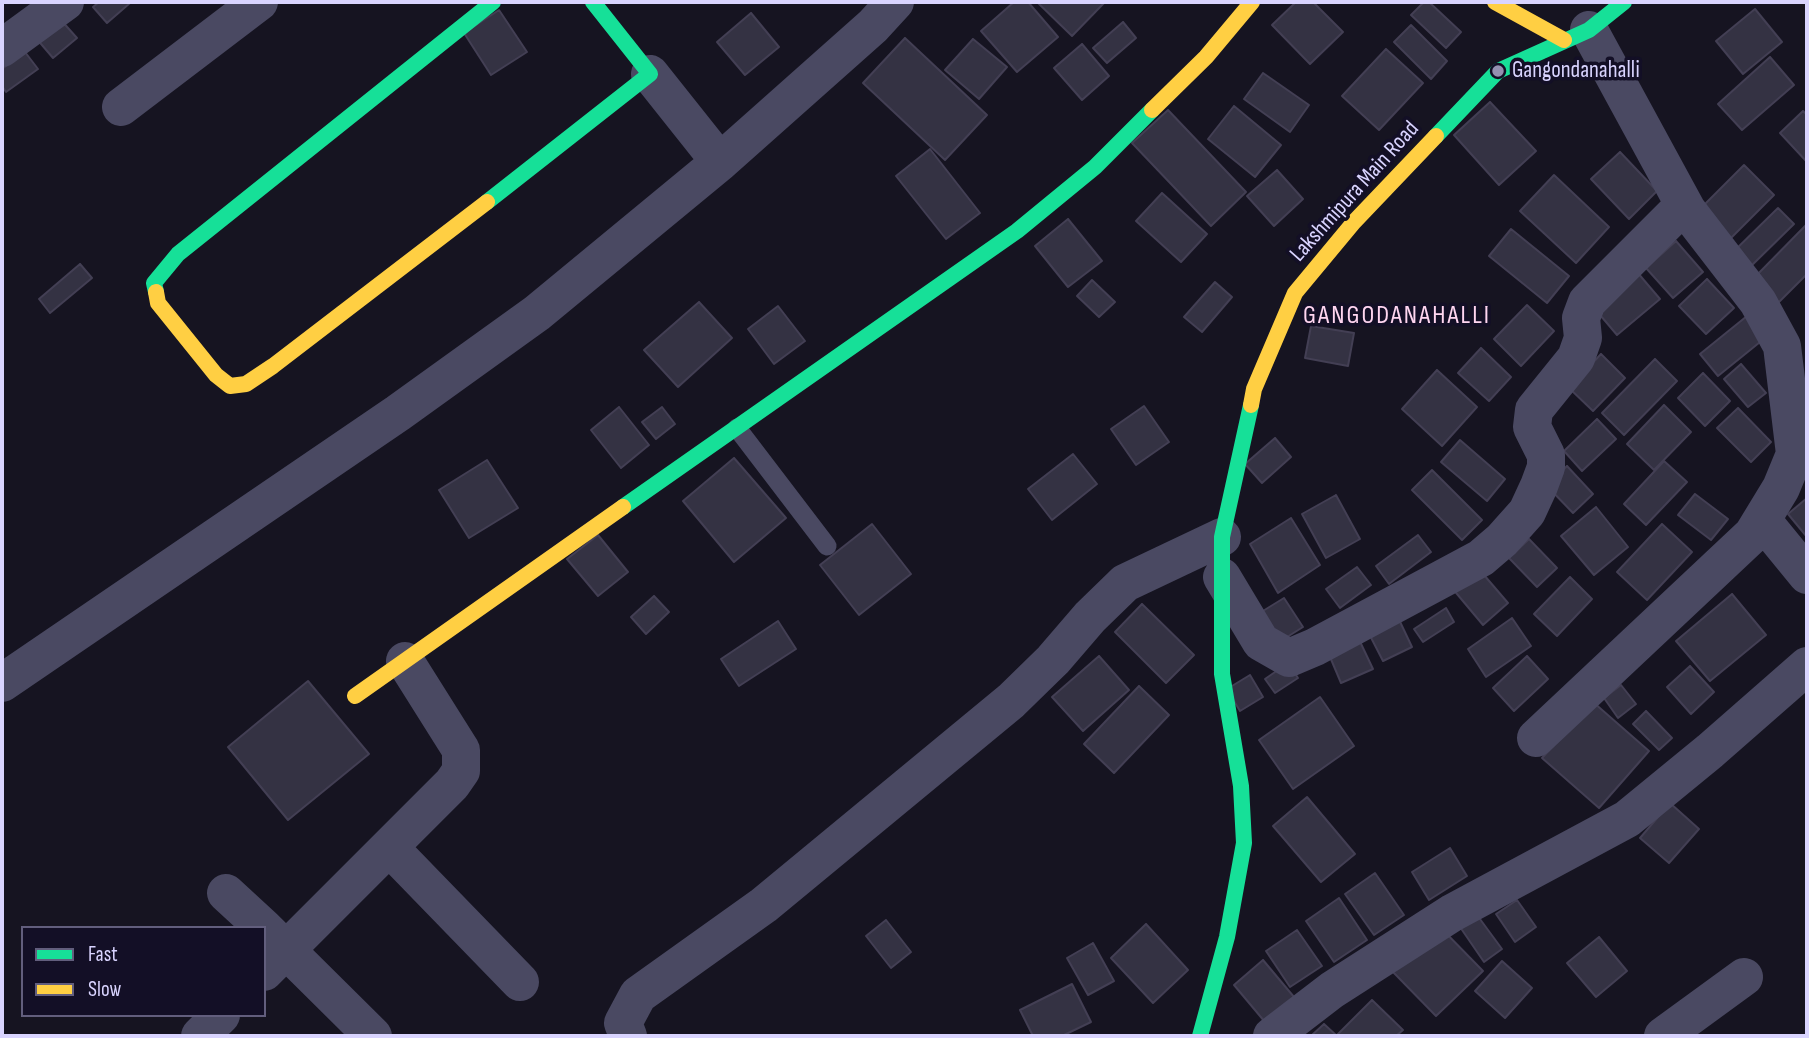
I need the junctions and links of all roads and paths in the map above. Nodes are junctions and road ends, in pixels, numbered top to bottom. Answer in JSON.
{"nodes":[{"id":1,"x":65,"y":2,"type":"edge"},
{"id":2,"x":259,"y":2,"type":"edge"},
{"id":3,"x":493,"y":2,"type":"edge"},
{"id":4,"x":593,"y":2,"type":"edge"},
{"id":5,"x":895,"y":2,"type":"edge"},
{"id":6,"x":1252,"y":2,"type":"edge"},
{"id":7,"x":1495,"y":2,"type":"edge"},
{"id":8,"x":1625,"y":2,"type":"edge"},
{"id":9,"x":1576,"y":35,"type":"junction"},
{"id":10,"x":2,"y":48,"type":"edge"},
{"id":11,"x":650,"y":74,"type":"junction"},
{"id":12,"x":121,"y":107,"type":"dead end"},
{"id":13,"x":720,"y":162,"type":"junction"},
{"id":14,"x":1684,"y":205,"type":"junction"},
{"id":15,"x":1795,"y":347,"type":"edge"},
{"id":16,"x":737,"y":428,"type":"junction"},
{"id":17,"x":1762,"y":520,"type":"junction"},
{"id":18,"x":1223,"y":537,"type":"junction"},
{"id":19,"x":827,"y":546,"type":"dead end"},
{"id":20,"x":1807,"y":575,"type":"edge"},
{"id":21,"x":1222,"y":578,"type":"junction"},
{"id":22,"x":405,"y":661,"type":"junction"},
{"id":23,"x":1807,"y":666,"type":"edge"},
{"id":24,"x":2,"y":683,"type":"edge"},
{"id":25,"x":355,"y":696,"type":"dead end"},
{"id":26,"x":1536,"y":738,"type":"dead end"},
{"id":27,"x":389,"y":847,"type":"junction"},
{"id":28,"x":226,"y":892,"type":"dead end"},
{"id":29,"x":255,"y":926,"type":"edge"},
{"id":30,"x":270,"y":944,"type":"edge"},
{"id":31,"x":1744,"y":977,"type":"dead end"},
{"id":32,"x":520,"y":982,"type":"dead end"},
{"id":33,"x":219,"y":1017,"type":"edge"},
{"id":34,"x":200,"y":1036,"type":"edge"},
{"id":35,"x":373,"y":1036,"type":"edge"},
{"id":36,"x":628,"y":1036,"type":"edge"},
{"id":37,"x":1200,"y":1036,"type":"edge"},
{"id":38,"x":1272,"y":1036,"type":"edge"},
{"id":39,"x":1663,"y":1036,"type":"edge"}],
"edges":[{"from":1,"to":10,"type":"street"},
{"from":2,"to":12,"type":"street"},
{"from":3,"to":11,"type":"street"},
{"from":4,"to":11,"type":"street"},
{"from":5,"to":13,"type":"street"},
{"from":6,"to":16,"type":"street"},
{"from":7,"to":9,"type":"street"},
{"from":8,"to":9,"type":"street","name":"Lakshmipura Main Road"},
{"from":9,"to":14,"type":"street"},
{"from":9,"to":18,"type":"street","name":"Lakshmipura Main Road"},
{"from":11,"to":13,"type":"street"},
{"from":13,"to":24,"type":"street"},
{"from":14,"to":15,"type":"street"},
{"from":14,"to":21,"type":"street"},
{"from":15,"to":17,"type":"street"},
{"from":16,"to":19,"type":"lane"},
{"from":16,"to":22,"type":"street"},
{"from":17,"to":20,"type":"street"},
{"from":17,"to":26,"type":"street"},
{"from":18,"to":21,"type":"street","name":"Lakshmipura Main Road"},
{"from":18,"to":36,"type":"street"},
{"from":21,"to":37,"type":"street","name":"Lakshmipura Main Road"},
{"from":22,"to":25,"type":"street"},
{"from":22,"to":27,"type":"street"},
{"from":23,"to":38,"type":"street"},
{"from":27,"to":30,"type":"street"},
{"from":27,"to":32,"type":"street"},
{"from":28,"to":29,"type":"street"},
{"from":30,"to":35,"type":"street"},
{"from":31,"to":39,"type":"street"},
{"from":33,"to":34,"type":"street"}]}
